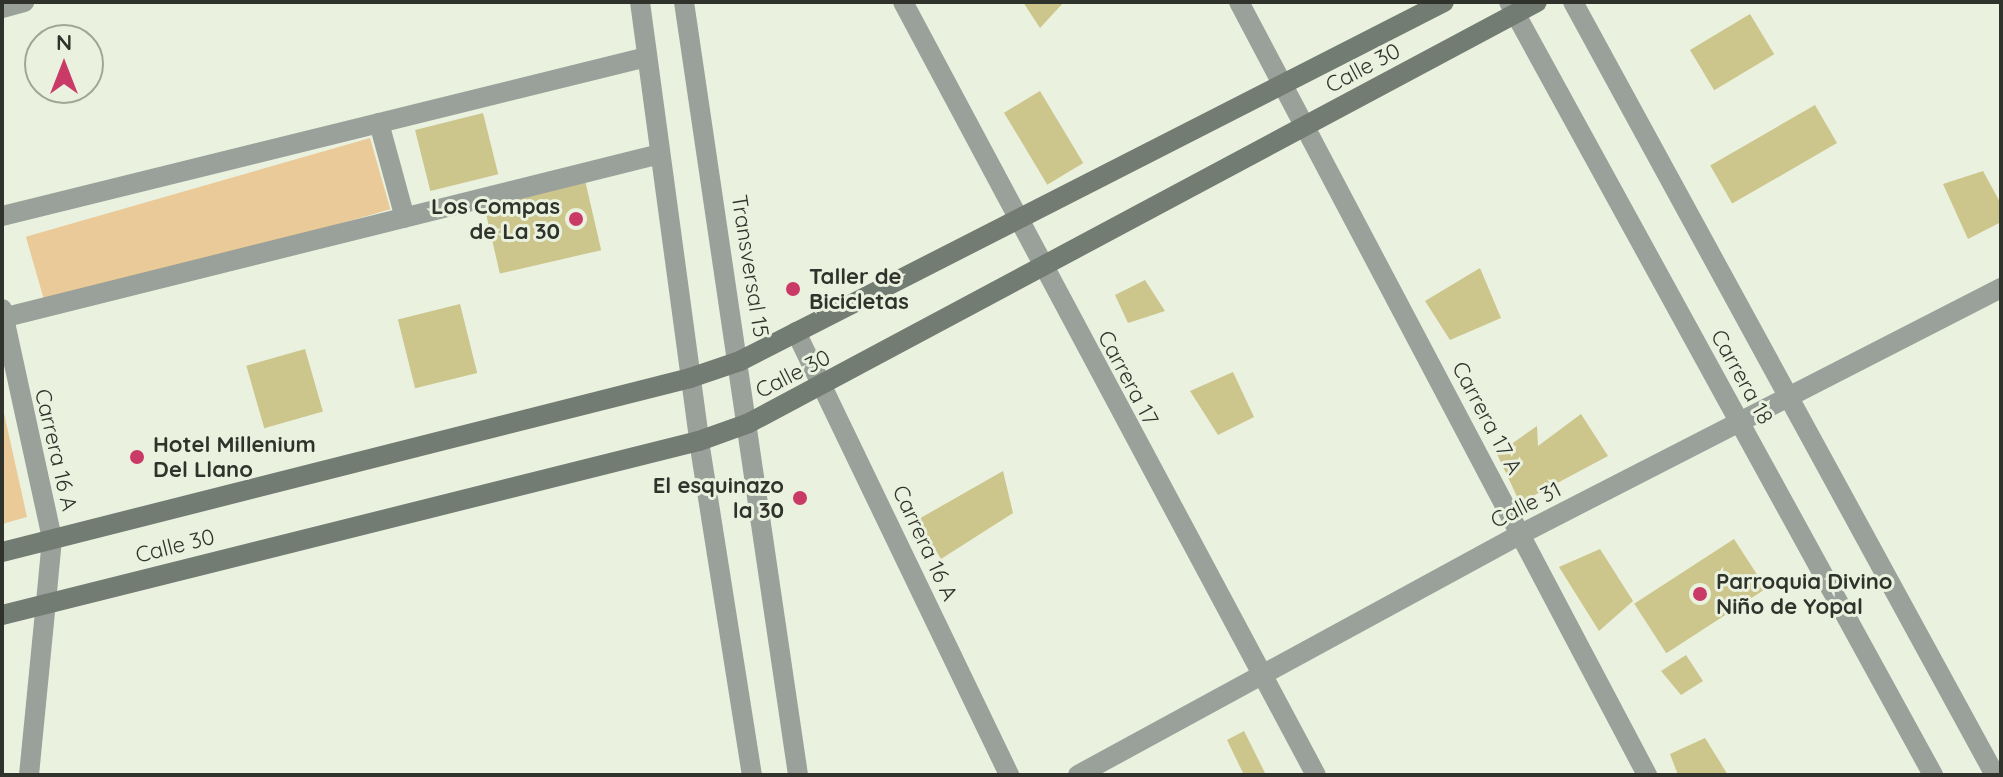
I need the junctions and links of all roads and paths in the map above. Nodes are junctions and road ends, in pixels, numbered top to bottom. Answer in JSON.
{"nodes":[{"id":1,"x":24,"y":2,"type":"edge"},
{"id":2,"x":640,"y":2,"type":"edge"},
{"id":3,"x":684,"y":2,"type":"edge"},
{"id":4,"x":903,"y":2,"type":"edge"},
{"id":5,"x":1239,"y":2,"type":"edge"},
{"id":6,"x":1444,"y":2,"type":"edge"},
{"id":7,"x":1537,"y":2,"type":"edge"},
{"id":8,"x":1573,"y":2,"type":"edge"},
{"id":9,"x":2,"y":8,"type":"edge"},
{"id":10,"x":1512,"y":8,"type":"edge"},
{"id":11,"x":647,"y":57,"type":"junction"},
{"id":12,"x":1286,"y":85,"type":"junction"},
{"id":13,"x":379,"y":123,"type":"junction"},
{"id":14,"x":1306,"y":125,"type":"junction"},
{"id":15,"x":660,"y":154,"type":"junction"},
{"id":16,"x":2,"y":216,"type":"edge"},
{"id":17,"x":405,"y":218,"type":"junction"},
{"id":18,"x":1018,"y":218,"type":"junction"},
{"id":19,"x":1041,"y":268,"type":"junction"},
{"id":20,"x":2001,"y":288,"type":"edge"},
{"id":21,"x":2,"y":309,"type":"edge"},
{"id":22,"x":2,"y":318,"type":"edge"},
{"id":23,"x":796,"y":332,"type":"junction"},
{"id":24,"x":740,"y":361,"type":"junction"},
{"id":25,"x":690,"y":378,"type":"junction"},
{"id":26,"x":824,"y":386,"type":"junction"},
{"id":27,"x":1790,"y":393,"type":"junction"},
{"id":28,"x":749,"y":423,"type":"junction"},
{"id":29,"x":1740,"y":423,"type":"junction"},
{"id":30,"x":699,"y":441,"type":"junction"},
{"id":31,"x":1521,"y":534,"type":"junction"},
{"id":32,"x":52,"y":539,"type":"junction"},
{"id":33,"x":2,"y":552,"type":"edge"},
{"id":34,"x":46,"y":603,"type":"junction"},
{"id":35,"x":2,"y":615,"type":"edge"},
{"id":36,"x":1261,"y":673,"type":"junction"},
{"id":37,"x":29,"y":775,"type":"edge"},
{"id":38,"x":752,"y":775,"type":"edge"},
{"id":39,"x":798,"y":775,"type":"edge"},
{"id":40,"x":1009,"y":775,"type":"edge"},
{"id":41,"x":1078,"y":775,"type":"edge"},
{"id":42,"x":1316,"y":775,"type":"edge"},
{"id":43,"x":1647,"y":775,"type":"edge"},
{"id":44,"x":1933,"y":775,"type":"edge"},
{"id":45,"x":1995,"y":775,"type":"edge"}],
"edges":[{"from":1,"to":9,"type":"street"},
{"from":2,"to":11,"type":"street"},
{"from":3,"to":24,"type":"street","name":"Transversal 15"},
{"from":4,"to":18,"type":"street","name":"Carrera 17"},
{"from":5,"to":12,"type":"street"},
{"from":6,"to":12,"type":"main road","name":"Calle 30"},
{"from":7,"to":10,"type":"main road","name":"Calle 30"},
{"from":8,"to":27,"type":"street","name":"Carrera 18"},
{"from":10,"to":14,"type":"main road","name":"Calle 30"},
{"from":10,"to":29,"type":"street","name":"Carrera 18"},
{"from":11,"to":13,"type":"street"},
{"from":11,"to":15,"type":"street"},
{"from":12,"to":14,"type":"street","name":"Carrera 17 A"},
{"from":12,"to":18,"type":"main road","name":"Calle 30"},
{"from":13,"to":16,"type":"street"},
{"from":13,"to":17,"type":"street"},
{"from":14,"to":19,"type":"main road","name":"Calle 30"},
{"from":14,"to":31,"type":"street","name":"Carrera 17 A"},
{"from":15,"to":17,"type":"street"},
{"from":15,"to":25,"type":"street"},
{"from":17,"to":22,"type":"street"},
{"from":18,"to":19,"type":"street","name":"Carrera 17"},
{"from":18,"to":23,"type":"main road","name":"Calle 30"},
{"from":19,"to":26,"type":"main road","name":"Calle 30"},
{"from":19,"to":36,"type":"street","name":"Carrera 17"},
{"from":20,"to":27,"type":"street","name":"Calle 31"},
{"from":21,"to":22,"type":"street","name":"Carrera 16 A"},
{"from":22,"to":32,"type":"street","name":"Carrera 16 A"},
{"from":23,"to":24,"type":"main road","name":"Calle 30"},
{"from":23,"to":26,"type":"street","name":"Carrera 16 A"},
{"from":24,"to":25,"type":"main road","name":"Calle 30"},
{"from":24,"to":28,"type":"street","name":"Transversal 15"},
{"from":25,"to":30,"type":"street"},
{"from":25,"to":32,"type":"main road","name":"Calle 30"},
{"from":26,"to":28,"type":"main road","name":"Calle 30"},
{"from":26,"to":40,"type":"street","name":"Carrera 16 A"},
{"from":27,"to":29,"type":"street","name":"Calle 31"},
{"from":27,"to":45,"type":"street","name":"Carrera 18"},
{"from":28,"to":30,"type":"main road","name":"Calle 30"},
{"from":28,"to":39,"type":"street","name":"Transversal 15"},
{"from":29,"to":31,"type":"street","name":"Calle 31"},
{"from":29,"to":44,"type":"street","name":"Carrera 18"},
{"from":30,"to":34,"type":"main road","name":"Calle 30"},
{"from":30,"to":38,"type":"street"},
{"from":31,"to":36,"type":"street","name":"Calle 31"},
{"from":31,"to":43,"type":"street","name":"Carrera 17 A"},
{"from":32,"to":33,"type":"main road","name":"Calle 30"},
{"from":32,"to":34,"type":"street","name":"Carrera 16 A"},
{"from":34,"to":35,"type":"main road","name":"Calle 30"},
{"from":34,"to":37,"type":"street","name":"Carrera 16 A"},
{"from":36,"to":41,"type":"street","name":"Calle 31"},
{"from":36,"to":42,"type":"street","name":"Carrera 17"}]}
